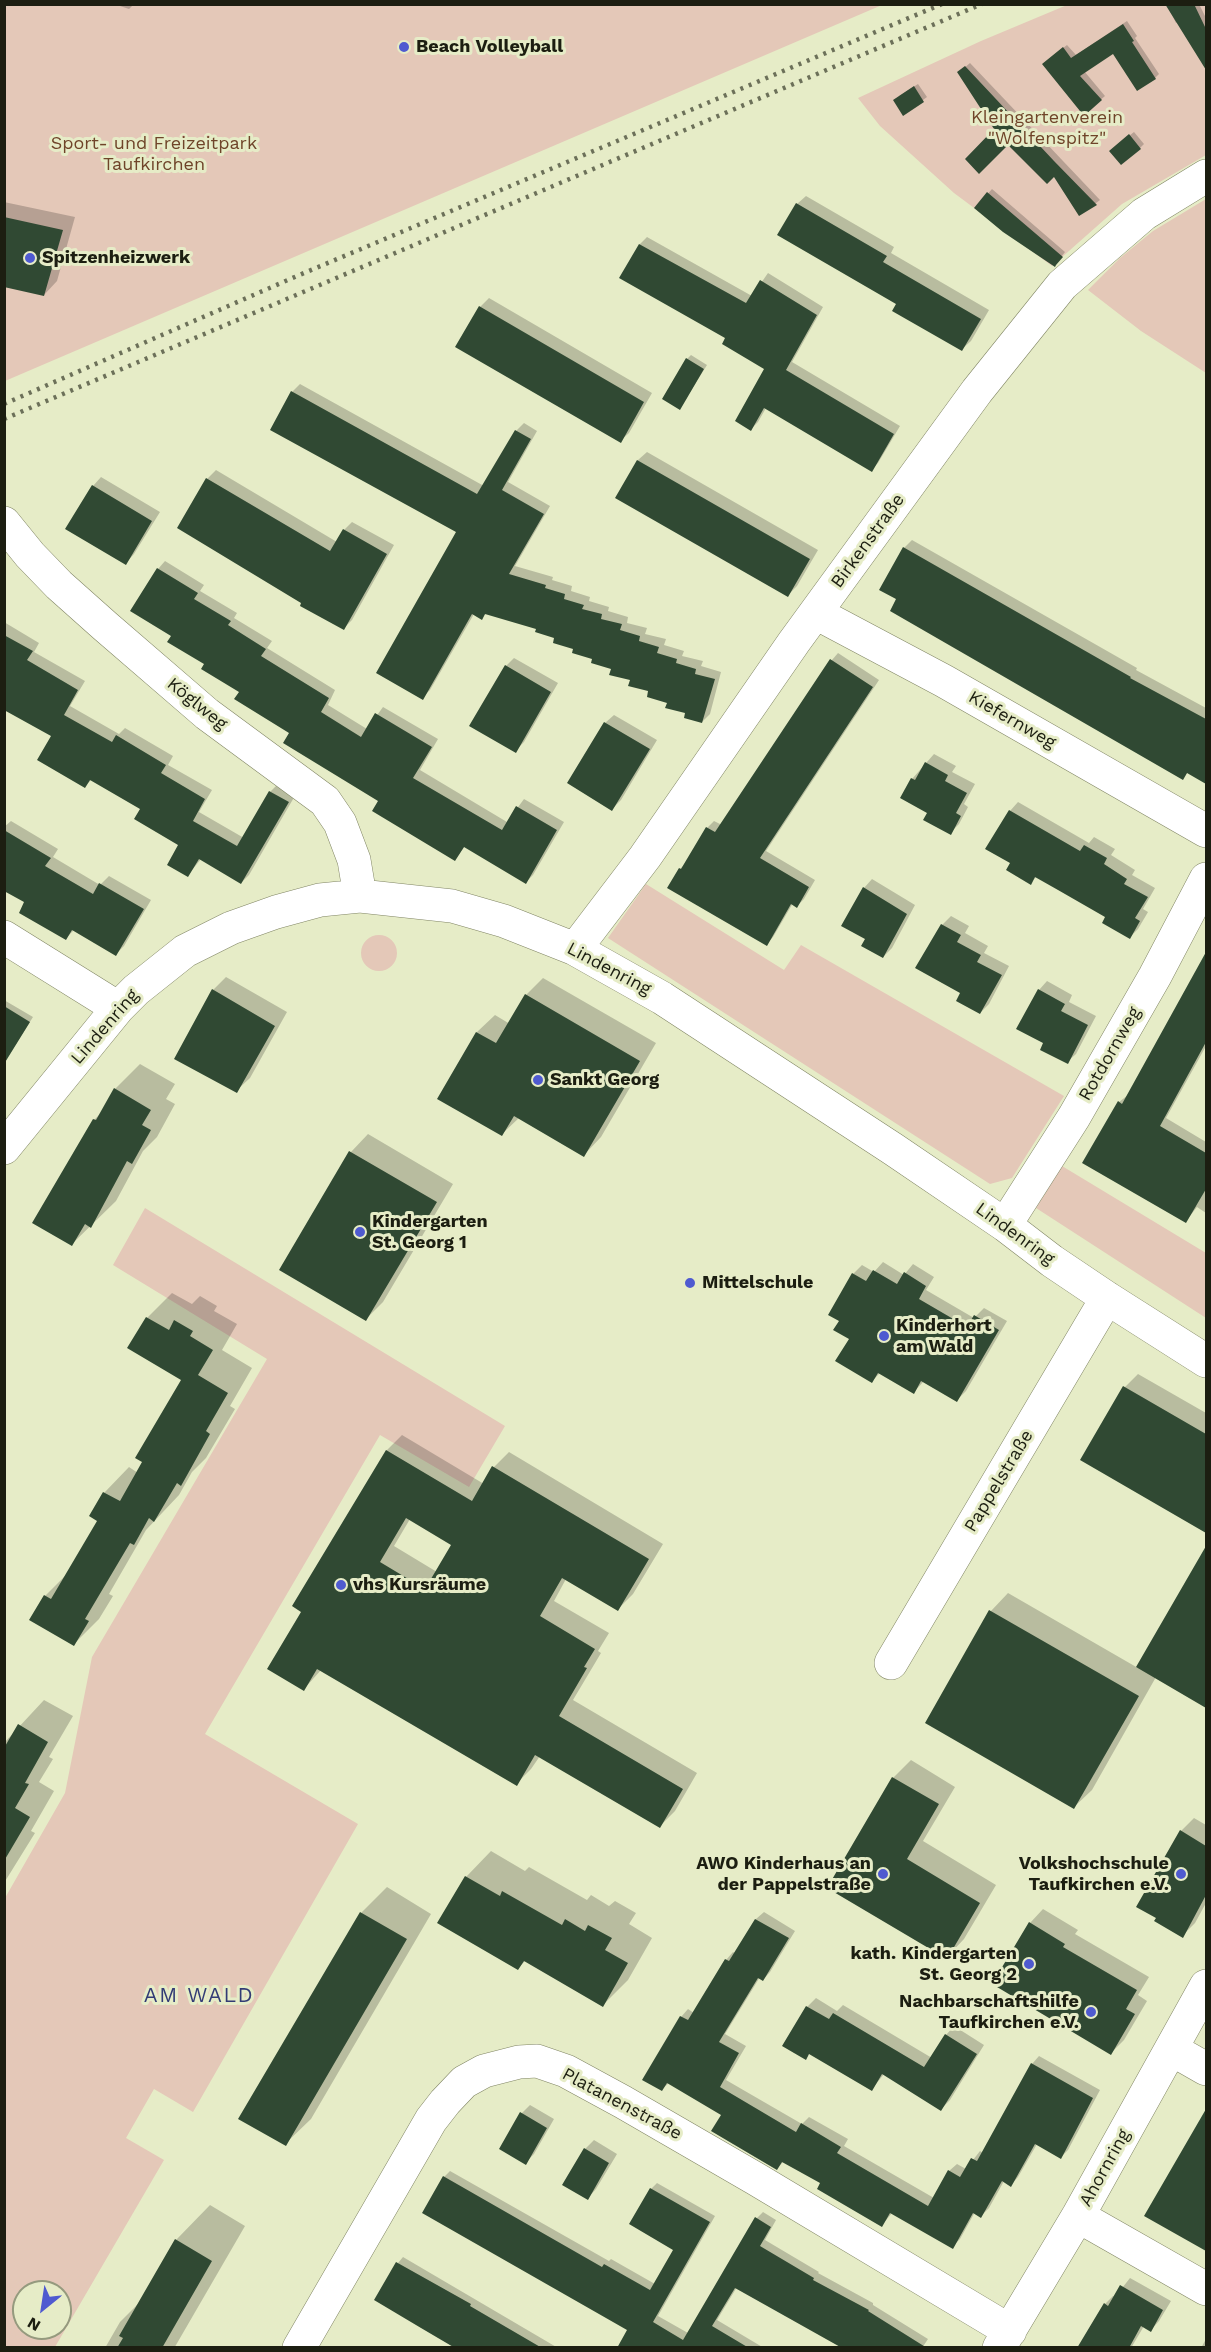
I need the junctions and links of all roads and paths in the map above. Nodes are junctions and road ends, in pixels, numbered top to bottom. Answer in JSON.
{"nodes":[{"id":1,"x":1206,"y":176,"type":"edge"},
{"id":2,"x":4,"y":524,"type":"edge"},
{"id":3,"x":816,"y":613,"type":"junction"},
{"id":4,"x":1206,"y":831,"type":"edge"},
{"id":5,"x":1206,"y":879,"type":"edge"},
{"id":6,"x":360,"y":896,"type":"junction"},
{"id":7,"x":4,"y":938,"type":"edge"},
{"id":8,"x":575,"y":949,"type":"junction"},
{"id":9,"x":118,"y":1008,"type":"junction"},
{"id":10,"x":4,"y":1148,"type":"edge"},
{"id":11,"x":1005,"y":1225,"type":"junction"},
{"id":12,"x":1107,"y":1298,"type":"junction"},
{"id":13,"x":1206,"y":1361,"type":"edge"},
{"id":14,"x":891,"y":1663,"type":"dead end"},
{"id":15,"x":1206,"y":1986,"type":"edge"},
{"id":16,"x":1171,"y":2049,"type":"junction"},
{"id":17,"x":1206,"y":2069,"type":"edge"},
{"id":18,"x":1078,"y":2216,"type":"junction"},
{"id":19,"x":1206,"y":2289,"type":"edge"},
{"id":20,"x":1005,"y":2339,"type":"edge"},
{"id":21,"x":298,"y":2348,"type":"edge"}],
"edges":[{"from":1,"to":3,"type":"street","name":"Birkenstraße"},
{"from":2,"to":6,"type":"street","name":"Köglweg"},
{"from":3,"to":4,"type":"street","name":"Kiefernweg"},
{"from":3,"to":8,"type":"street","name":"Birkenstraße"},
{"from":5,"to":11,"type":"street","name":"Rotdornweg"},
{"from":6,"to":8,"type":"street","name":"Lindenring"},
{"from":6,"to":9,"type":"street","name":"Lindenring"},
{"from":7,"to":9,"type":"street"},
{"from":8,"to":11,"type":"street","name":"Lindenring"},
{"from":9,"to":10,"type":"street","name":"Lindenring"},
{"from":11,"to":12,"type":"street","name":"Lindenring"},
{"from":12,"to":13,"type":"street","name":"Lindenring"},
{"from":12,"to":14,"type":"street","name":"Pappelstraße"},
{"from":15,"to":16,"type":"street","name":"Ahornring"},
{"from":16,"to":17,"type":"street"},
{"from":16,"to":18,"type":"street","name":"Ahornring"},
{"from":18,"to":19,"type":"street"},
{"from":18,"to":20,"type":"street","name":"Ahornring"},
{"from":20,"to":21,"type":"street","name":"Platanenstraße"}]}
